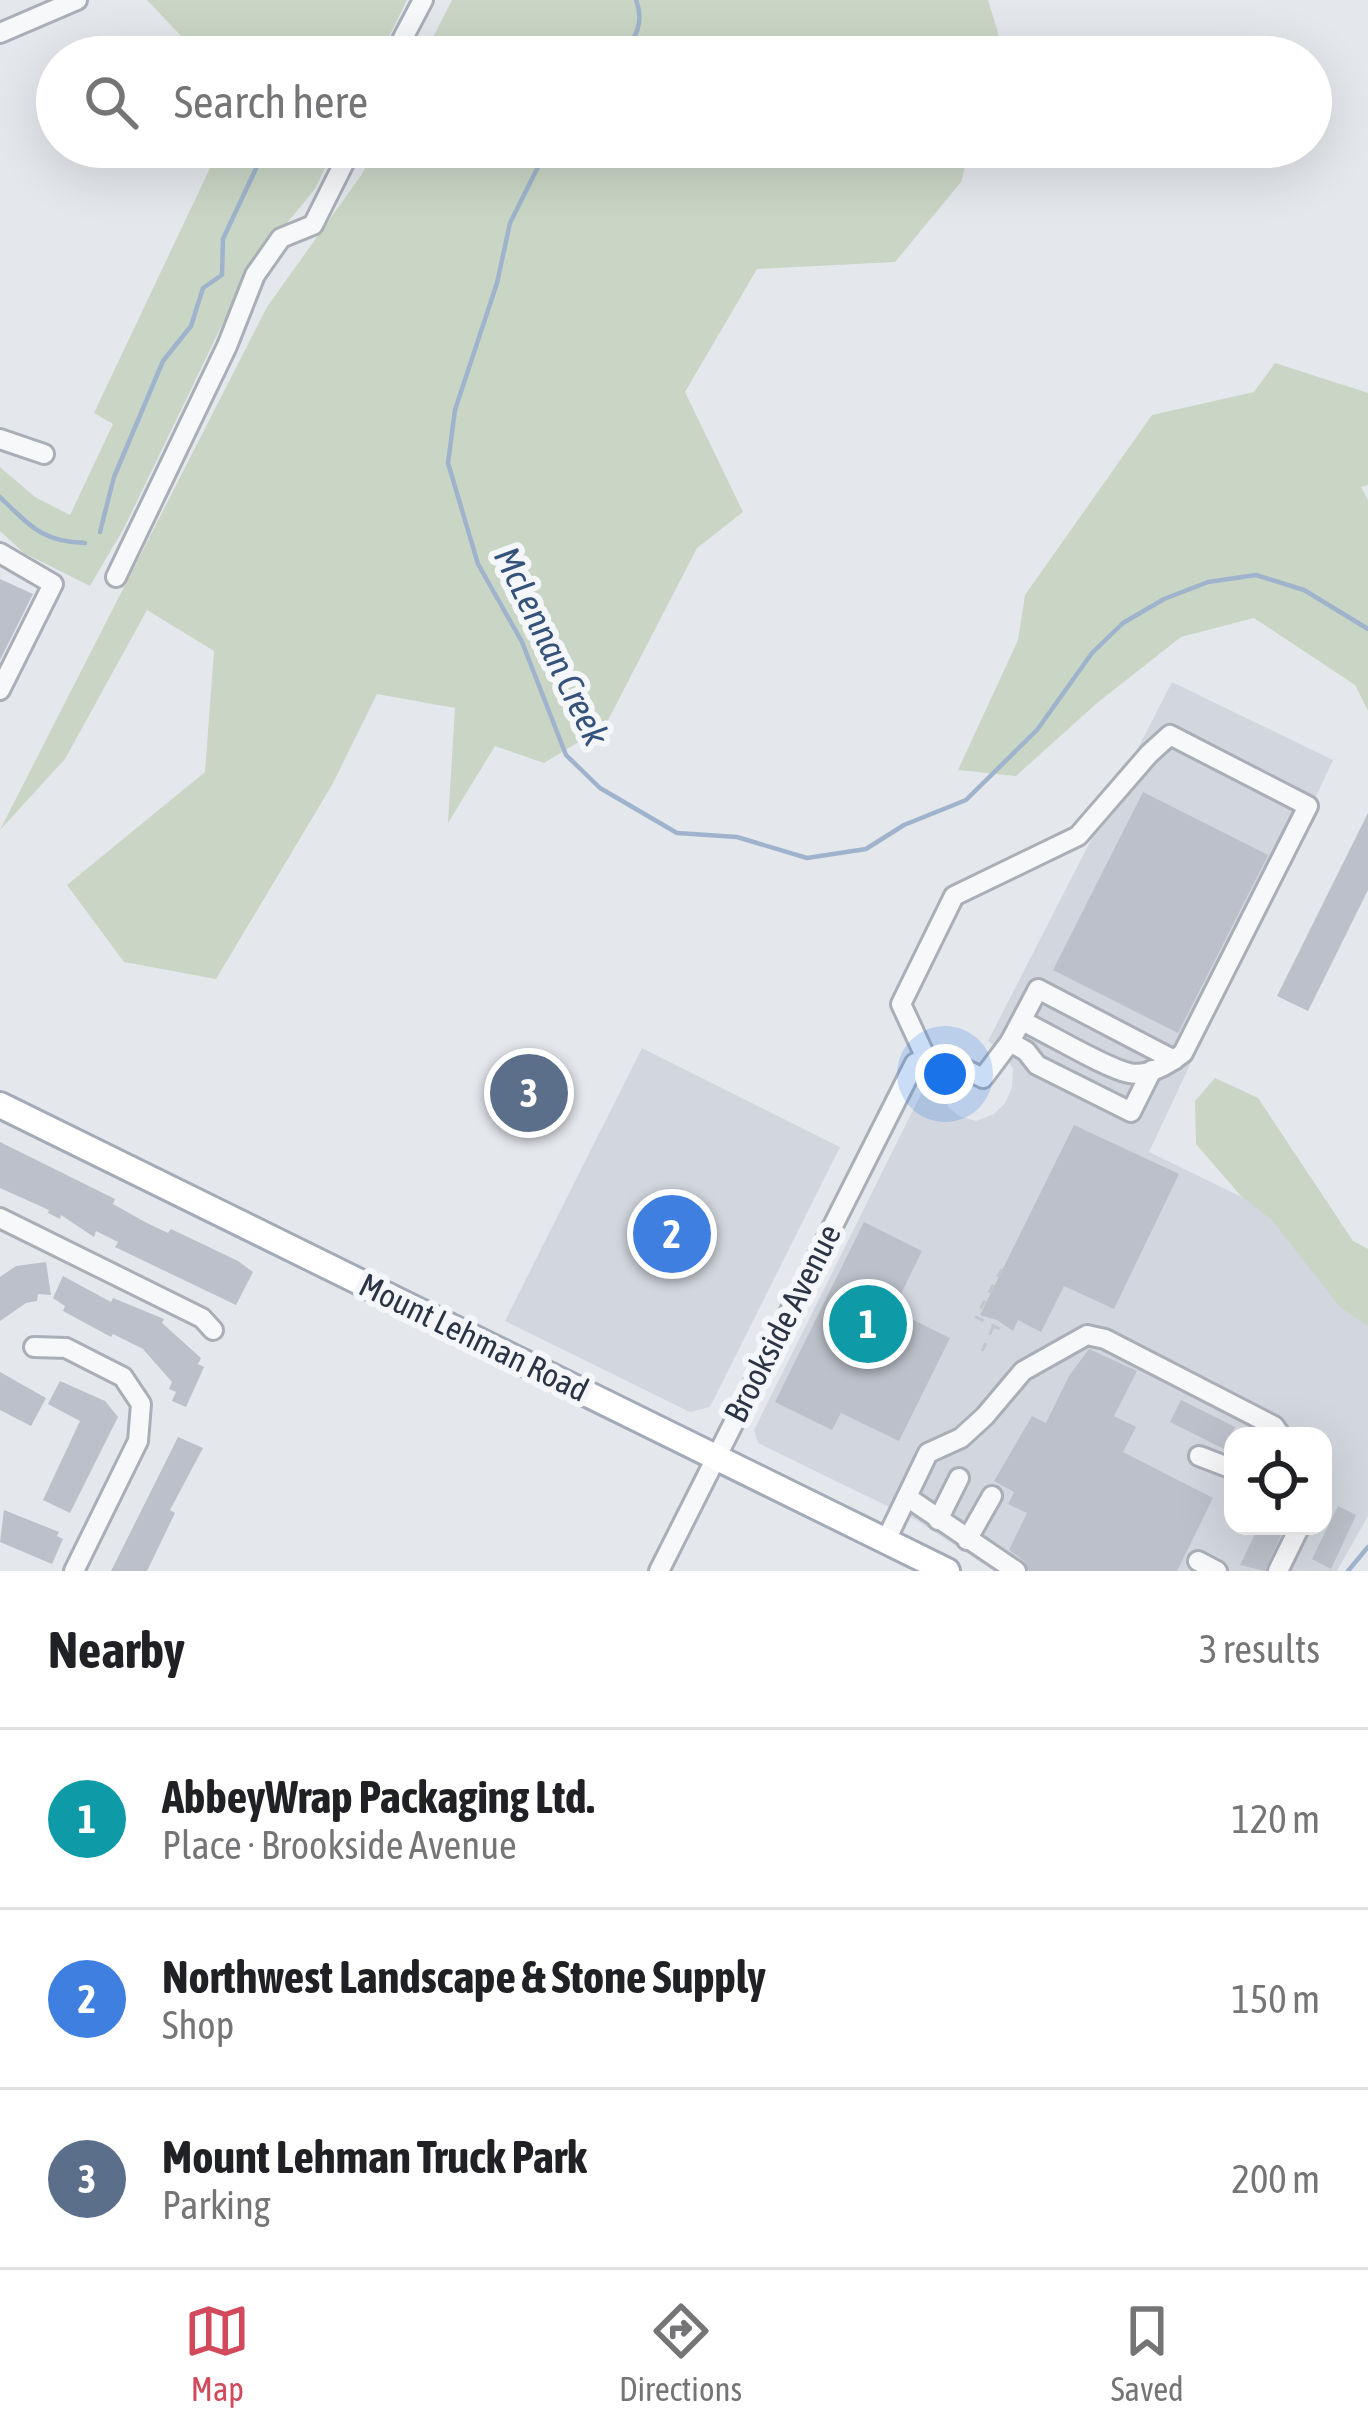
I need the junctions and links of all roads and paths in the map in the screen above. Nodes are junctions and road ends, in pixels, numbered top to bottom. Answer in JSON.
{"nodes":[{"id":1,"x":77,"y":0,"type":"edge"},
{"id":2,"x":423,"y":0,"type":"edge"},
{"id":3,"x":0,"y":34,"type":"edge"},
{"id":4,"x":404,"y":36,"type":"edge"},
{"id":5,"x":342,"y":168,"type":"edge"},
{"id":6,"x":0,"y":439,"type":"edge"},
{"id":7,"x":44,"y":454,"type":"dead end"},
{"id":8,"x":0,"y":553,"type":"edge"},
{"id":9,"x":116,"y":577,"type":"dead end"},
{"id":10,"x":0,"y":690,"type":"edge"},
{"id":11,"x":1022,"y":1021,"type":"junction"},
{"id":12,"x":1010,"y":1042,"type":"junction"},
{"id":13,"x":926,"y":1058,"type":"junction"},
{"id":14,"x":1174,"y":1060,"type":"junction"},
{"id":15,"x":1152,"y":1070,"type":"junction"},
{"id":16,"x":0,"y":1105,"type":"edge"},
{"id":17,"x":0,"y":1218,"type":"edge"},
{"id":18,"x":1003,"y":1269,"type":"dead end"},
{"id":19,"x":995,"y":1323,"type":"junction"},
{"id":20,"x":213,"y":1330,"type":"dead end"},
{"id":21,"x":1008,"y":1333,"type":"dead end"},
{"id":22,"x":34,"y":1347,"type":"dead end"},
{"id":23,"x":982,"y":1351,"type":"dead end"},
{"id":24,"x":1275,"y":1427,"type":"edge"},
{"id":25,"x":716,"y":1455,"type":"junction"},
{"id":26,"x":1199,"y":1456,"type":"dead end"},
{"id":27,"x":1224,"y":1466,"type":"edge"},
{"id":28,"x":959,"y":1478,"type":"dead end"},
{"id":29,"x":992,"y":1496,"type":"dead end"},
{"id":30,"x":907,"y":1497,"type":"junction"},
{"id":31,"x":938,"y":1520,"type":"junction"},
{"id":32,"x":1296,"y":1535,"type":"edge"},
{"id":33,"x":887,"y":1538,"type":"junction"},
{"id":34,"x":967,"y":1540,"type":"junction"},
{"id":35,"x":1198,"y":1561,"type":"dead end"},
{"id":36,"x":74,"y":1571,"type":"edge"},
{"id":37,"x":658,"y":1571,"type":"edge"},
{"id":38,"x":947,"y":1571,"type":"edge"},
{"id":39,"x":1016,"y":1571,"type":"edge"},
{"id":40,"x":1217,"y":1571,"type":"edge"},
{"id":41,"x":1278,"y":1571,"type":"edge"}],
"edges":[{"from":1,"to":3,"type":"street"},
{"from":2,"to":4,"type":"street"},
{"from":5,"to":9,"type":"street"},
{"from":6,"to":7,"type":"street"},
{"from":8,"to":10,"type":"street"},
{"from":11,"to":12,"type":"street"},
{"from":11,"to":14,"type":"street"},
{"from":11,"to":15,"type":"street"},
{"from":12,"to":13,"type":"street"},
{"from":12,"to":15,"type":"street"},
{"from":13,"to":14,"type":"street"},
{"from":13,"to":25,"type":"street","name":"Brookside Avenue"},
{"from":14,"to":15,"type":"street"},
{"from":16,"to":25,"type":"main road","name":"Mount Lehman Road"},
{"from":17,"to":20,"type":"street"},
{"from":18,"to":19,"type":"path"},
{"from":19,"to":21,"type":"path"},
{"from":19,"to":23,"type":"path"},
{"from":22,"to":36,"type":"street"},
{"from":24,"to":30,"type":"street"},
{"from":25,"to":33,"type":"main road","name":"Mount Lehman Road"},
{"from":25,"to":37,"type":"street","name":"Brookside Avenue"},
{"from":26,"to":27,"type":"street"},
{"from":28,"to":31,"type":"street"},
{"from":29,"to":34,"type":"street"},
{"from":30,"to":31,"type":"street"},
{"from":30,"to":33,"type":"street"},
{"from":31,"to":34,"type":"street"},
{"from":32,"to":41,"type":"street"},
{"from":33,"to":38,"type":"main road","name":"Mount Lehman Road"},
{"from":34,"to":39,"type":"street"},
{"from":35,"to":40,"type":"street"}]}
